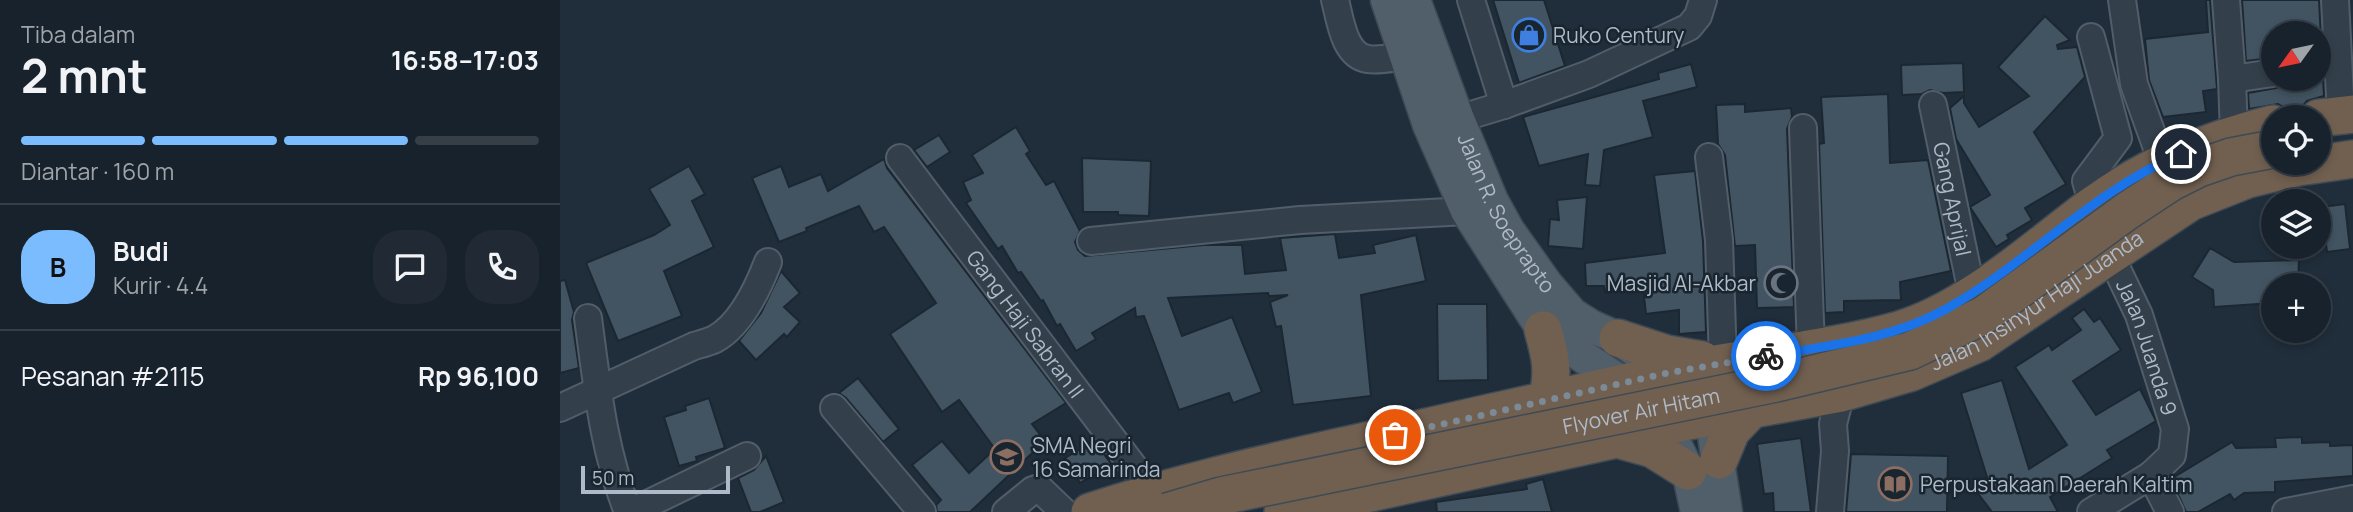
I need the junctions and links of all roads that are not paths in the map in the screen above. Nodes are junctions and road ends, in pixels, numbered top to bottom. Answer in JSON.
{"nodes":[{"id":1,"x":1335,"y":0,"type":"edge"},
{"id":2,"x":1387,"y":0,"type":"edge"},
{"id":3,"x":1414,"y":0,"type":"edge"},
{"id":4,"x":1471,"y":0,"type":"edge"},
{"id":5,"x":1703,"y":0,"type":"edge"},
{"id":6,"x":2123,"y":0,"type":"edge"},
{"id":7,"x":2226,"y":0,"type":"edge"},
{"id":8,"x":2334,"y":0,"type":"edge"},
{"id":9,"x":2331,"y":34,"type":"edge"},
{"id":10,"x":2091,"y":37,"type":"dead end"},
{"id":11,"x":1406,"y":56,"type":"junction"},
{"id":12,"x":2261,"y":75,"type":"edge"},
{"id":13,"x":2232,"y":79,"type":"junction"},
{"id":14,"x":2331,"y":86,"type":"edge"},
{"id":15,"x":1504,"y":105,"type":"junction"},
{"id":16,"x":1933,"y":105,"type":"dead end"},
{"id":17,"x":1458,"y":119,"type":"junction"},
{"id":18,"x":2337,"y":125,"type":"edge"},
{"id":19,"x":2261,"y":127,"type":"edge"},
{"id":20,"x":1803,"y":128,"type":"dead end"},
{"id":21,"x":2234,"y":134,"type":"junction"},
{"id":22,"x":2261,"y":151,"type":"edge"},
{"id":23,"x":900,"y":158,"type":"dead end"},
{"id":24,"x":1709,"y":158,"type":"dead end"},
{"id":25,"x":2353,"y":159,"type":"edge"},
{"id":26,"x":2162,"y":162,"type":"junction"},
{"id":27,"x":2093,"y":205,"type":"junction"},
{"id":28,"x":1467,"y":211,"type":"junction"},
{"id":29,"x":1091,"y":241,"type":"dead end"},
{"id":30,"x":2108,"y":256,"type":"junction"},
{"id":31,"x":768,"y":262,"type":"dead end"},
{"id":32,"x":1972,"y":293,"type":"junction"},
{"id":33,"x":588,"y":318,"type":"dead end"},
{"id":34,"x":1543,"y":330,"type":"junction"},
{"id":35,"x":1618,"y":338,"type":"junction"},
{"id":36,"x":1811,"y":349,"type":"junction"},
{"id":37,"x":1720,"y":363,"type":"junction"},
{"id":38,"x":1667,"y":373,"type":"junction"},
{"id":39,"x":1624,"y":384,"type":"junction"},
{"id":40,"x":598,"y":390,"type":"junction"},
{"id":41,"x":1841,"y":393,"type":"junction"},
{"id":42,"x":1547,"y":400,"type":"junction"},
{"id":43,"x":560,"y":408,"type":"edge"},
{"id":44,"x":834,"y":408,"type":"dead end"},
{"id":45,"x":1752,"y":409,"type":"junction"},
{"id":46,"x":1709,"y":418,"type":"junction"},
{"id":47,"x":1667,"y":425,"type":"junction"},
{"id":48,"x":1617,"y":439,"type":"junction"},
{"id":49,"x":1344,"y":446,"type":"junction"},
{"id":50,"x":747,"y":456,"type":"dead end"},
{"id":51,"x":1704,"y":466,"type":"junction"},
{"id":52,"x":2151,"y":475,"type":"junction"},
{"id":53,"x":2353,"y":499,"type":"edge"},
{"id":54,"x":1160,"y":502,"type":"edge"},
{"id":55,"x":1349,"y":504,"type":"edge"},
{"id":56,"x":1297,"y":511,"type":"edge"},
{"id":57,"x":630,"y":512,"type":"edge"},
{"id":58,"x":922,"y":512,"type":"edge"},
{"id":59,"x":1006,"y":512,"type":"edge"},
{"id":60,"x":1064,"y":512,"type":"edge"},
{"id":61,"x":1090,"y":512,"type":"edge"},
{"id":62,"x":1697,"y":512,"type":"edge"},
{"id":63,"x":1726,"y":512,"type":"edge"},
{"id":64,"x":1830,"y":512,"type":"edge"},
{"id":65,"x":2091,"y":512,"type":"edge"},
{"id":66,"x":2170,"y":512,"type":"edge"},
{"id":67,"x":2286,"y":512,"type":"edge"}],
"edges":[{"from":1,"to":11,"type":"street"},
{"from":2,"to":11,"type":"main road","name":"Jalan R. Soeprapto"},
{"from":3,"to":17,"type":"main road","name":"Jalan R. Soeprapto"},
{"from":4,"to":15,"type":"street"},
{"from":5,"to":15,"type":"street"},
{"from":6,"to":26,"type":"street"},
{"from":7,"to":13,"type":"street"},
{"from":8,"to":9,"type":"street"},
{"from":10,"to":27,"type":"street"},
{"from":11,"to":28,"type":"main road","name":"Jalan R. Soeprapto"},
{"from":12,"to":13,"type":"street"},
{"from":13,"to":21,"type":"street"},
{"from":14,"to":18,"type":"street"},
{"from":15,"to":17,"type":"street"},
{"from":16,"to":32,"type":"street","name":"Gang Aprijal"},
{"from":17,"to":35,"type":"main road","name":"Jalan R. Soeprapto"},
{"from":19,"to":21,"type":"highway","name":"Jalan Insinyur Haji Juanda"},
{"from":20,"to":36,"type":"street"},
{"from":21,"to":26,"type":"highway","name":"Jalan Insinyur Haji Juanda"},
{"from":22,"to":54,"type":"highway","name":"Flyover Air Hitam","bridge":true},
{"from":23,"to":54,"type":"street","name":"Gang Haji Sabran II"},
{"from":24,"to":37,"type":"street"},
{"from":25,"to":30,"type":"highway","name":"Jalan Insinyur Haji Juanda"},
{"from":26,"to":27,"type":"highway","name":"Jalan Insinyur Haji Juanda"},
{"from":27,"to":32,"type":"highway","name":"Jalan Insinyur Haji Juanda"},
{"from":28,"to":29,"type":"street"},
{"from":28,"to":34,"type":"main road","name":"Jalan R. Soeprapto"},
{"from":30,"to":41,"type":"highway","name":"Jalan Insinyur Haji Juanda"},
{"from":30,"to":52,"type":"street","name":"Jalan Juanda 9"},
{"from":31,"to":40,"type":"street"},
{"from":32,"to":36,"type":"highway","name":"Jalan Insinyur Haji Juanda"},
{"from":33,"to":40,"type":"street"},
{"from":34,"to":39,"type":"main road","name":"Jalan R. Soeprapto"},
{"from":34,"to":42,"type":"highway"},
{"from":35,"to":37,"type":"highway"},
{"from":35,"to":38,"type":"main road","name":"Jalan R. Soeprapto"},
{"from":36,"to":37,"type":"highway","name":"Jalan Insinyur Haji Juanda"},
{"from":37,"to":38,"type":"highway","name":"Jalan Insinyur Haji Juanda"},
{"from":38,"to":39,"type":"highway","name":"Jalan Insinyur Haji Juanda"},
{"from":38,"to":46,"type":"main road","name":"Jalan R. Soeprapto"},
{"from":39,"to":42,"type":"highway","name":"Jalan Insinyur Haji Juanda"},
{"from":39,"to":47,"type":"main road","name":"Jalan R. Soeprapto"},
{"from":40,"to":43,"type":"street"},
{"from":40,"to":57,"type":"street"},
{"from":41,"to":45,"type":"highway","name":"Jalan Insinyur Haji Juanda"},
{"from":41,"to":64,"type":"street"},
{"from":42,"to":49,"type":"highway","name":"Jalan Insinyur Haji Juanda"},
{"from":44,"to":58,"type":"street"},
{"from":45,"to":46,"type":"highway","name":"Jalan Insinyur Haji Juanda"},
{"from":45,"to":51,"type":"highway"},
{"from":46,"to":47,"type":"highway","name":"Jalan Insinyur Haji Juanda"},
{"from":46,"to":51,"type":"main road"},
{"from":47,"to":48,"type":"highway","name":"Jalan Insinyur Haji Juanda"},
{"from":47,"to":51,"type":"main road"},
{"from":48,"to":51,"type":"highway"},
{"from":48,"to":55,"type":"highway","name":"Jalan Insinyur Haji Juanda"},
{"from":49,"to":54,"type":"highway","name":"Jalan Insinyur Haji Juanda"},
{"from":49,"to":55,"type":"highway"},
{"from":50,"to":57,"type":"street"},
{"from":51,"to":62,"type":"main road"},
{"from":51,"to":63,"type":"main road"},
{"from":52,"to":65,"type":"street","name":"Jalan Juanda 9"},
{"from":52,"to":66,"type":"street"},
{"from":53,"to":67,"type":"street"},
{"from":54,"to":61,"type":"highway"},
{"from":55,"to":56,"type":"highway","name":"Jalan Insinyur Haji Juanda"},
{"from":59,"to":60,"type":"street"}]}
